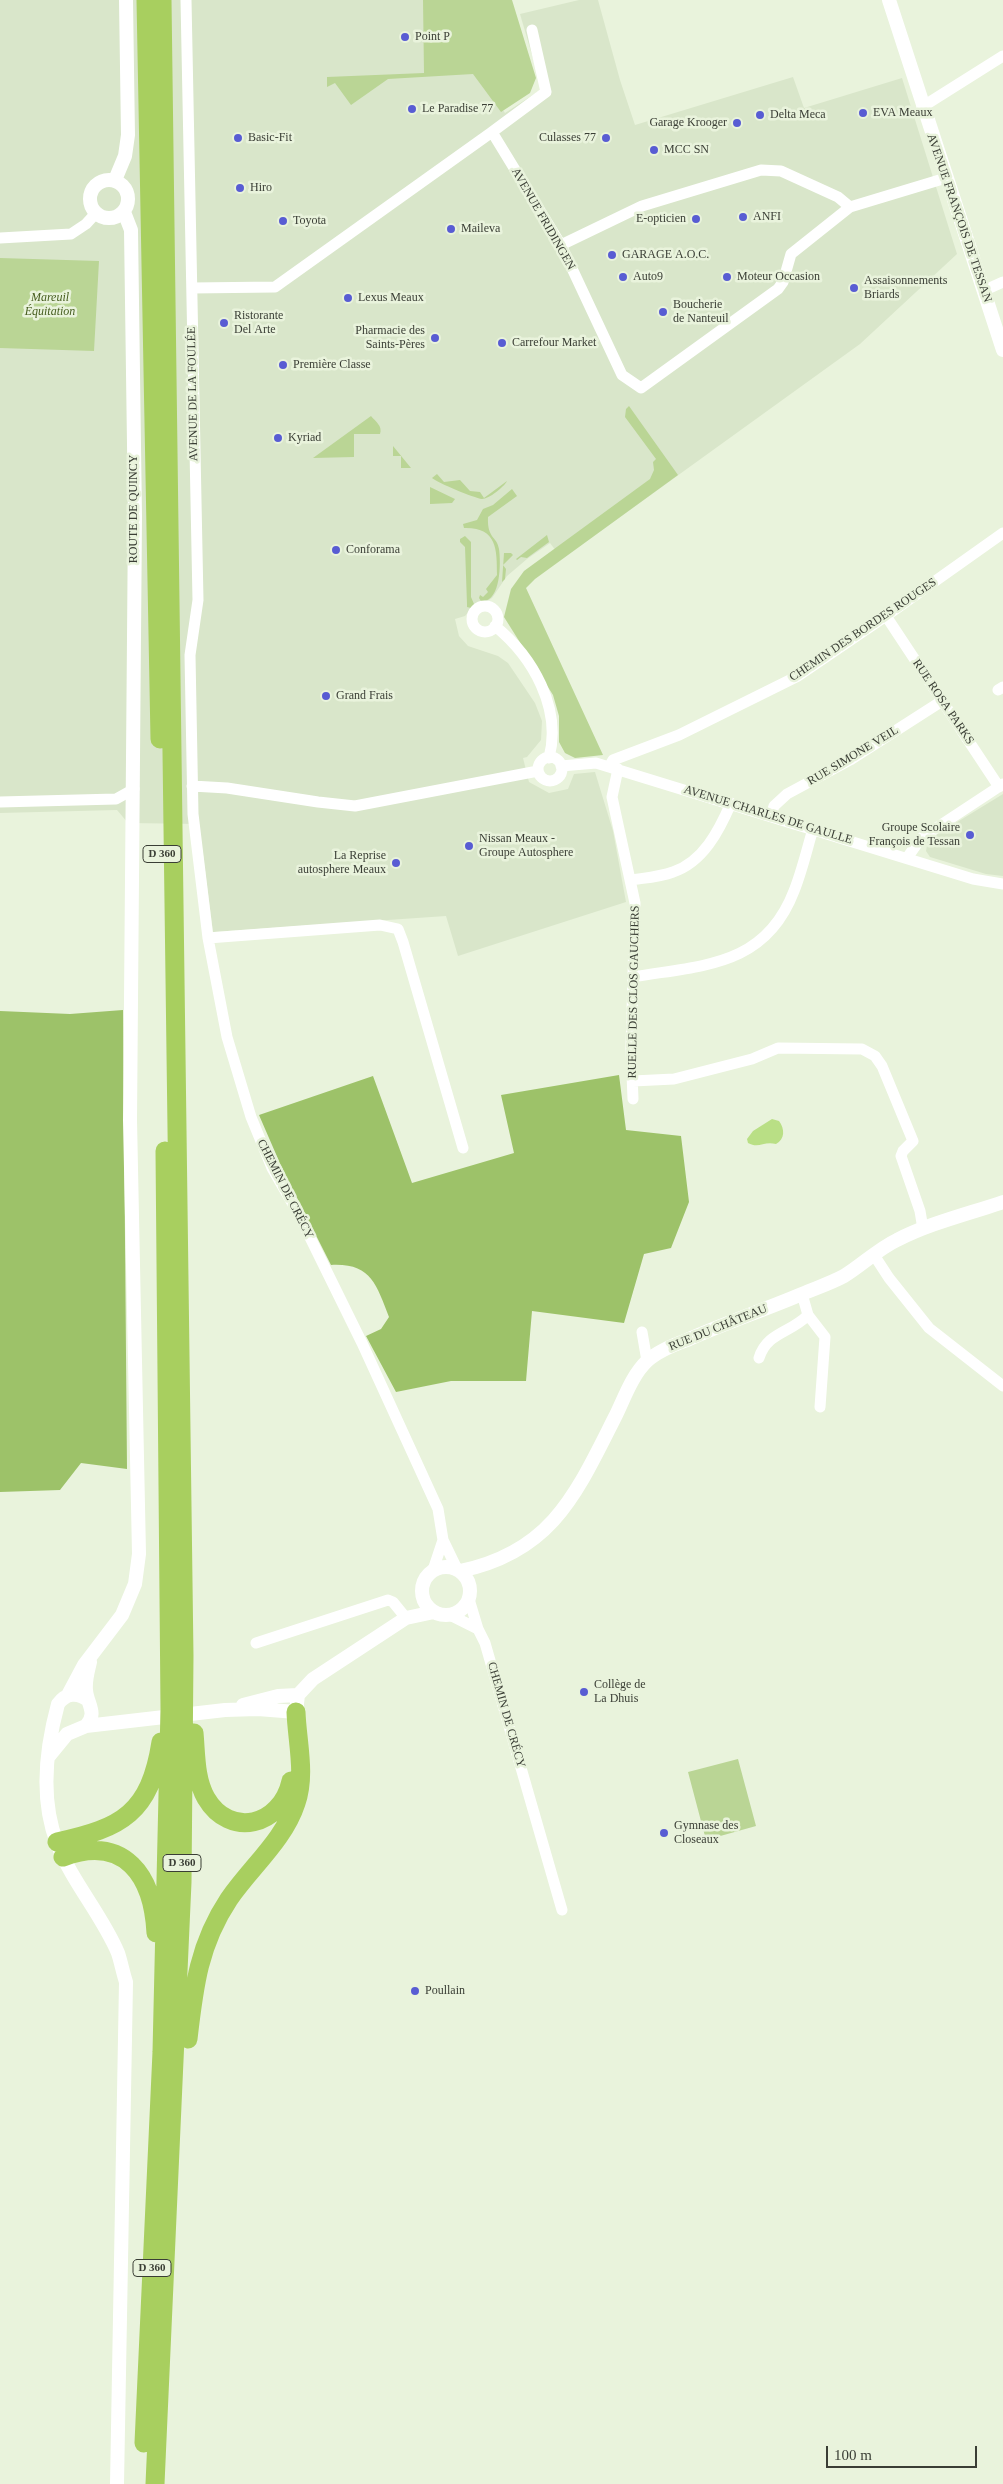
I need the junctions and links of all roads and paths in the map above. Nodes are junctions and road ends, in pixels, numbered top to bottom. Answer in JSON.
{"nodes":[{"id":1,"x":126,"y":0,"type":"edge"},
{"id":2,"x":146,"y":0,"type":"edge"},
{"id":3,"x":162,"y":0,"type":"edge"},
{"id":4,"x":186,"y":0,"type":"edge"},
{"id":5,"x":889,"y":0,"type":"edge"},
{"id":6,"x":532,"y":30,"type":"dead end"},
{"id":7,"x":1003,"y":56,"type":"edge"},
{"id":8,"x":922,"y":107,"type":"junction"},
{"id":9,"x":492,"y":132,"type":"junction"},
{"id":10,"x":946,"y":178,"type":"junction"},
{"id":11,"x":115,"y":180,"type":"junction"},
{"id":12,"x":850,"y":208,"type":"junction"},
{"id":13,"x":124,"y":212,"type":"junction"},
{"id":14,"x":96,"y":213,"type":"junction"},
{"id":15,"x":0,"y":238,"type":"edge"},
{"id":16,"x":561,"y":245,"type":"junction"},
{"id":17,"x":1003,"y":282,"type":"edge"},
{"id":18,"x":192,"y":288,"type":"junction"},
{"id":19,"x":983,"y":292,"type":"junction"},
{"id":20,"x":1003,"y":350,"type":"edge"},
{"id":21,"x":1003,"y":533,"type":"edge"},
{"id":22,"x":886,"y":616,"type":"junction"},
{"id":23,"x":495,"y":626,"type":"dead end"},
{"id":24,"x":942,"y":701,"type":"junction"},
{"id":25,"x":549,"y":758,"type":"junction"},
{"id":26,"x":561,"y":766,"type":"junction"},
{"id":27,"x":614,"y":768,"type":"junction"},
{"id":28,"x":538,"y":771,"type":"junction"},
{"id":29,"x":192,"y":786,"type":"junction"},
{"id":30,"x":1001,"y":786,"type":"edge"},
{"id":31,"x":134,"y":789,"type":"junction"},
{"id":32,"x":116,"y":799,"type":"junction"},
{"id":33,"x":0,"y":802,"type":"edge"},
{"id":34,"x":731,"y":804,"type":"junction"},
{"id":35,"x":134,"y":807,"type":"junction"},
{"id":36,"x":770,"y":816,"type":"junction"},
{"id":37,"x":813,"y":828,"type":"junction"},
{"id":38,"x":907,"y":858,"type":"junction"},
{"id":39,"x":631,"y":880,"type":"junction"},
{"id":40,"x":1003,"y":884,"type":"edge"},
{"id":41,"x":208,"y":938,"type":"junction"},
{"id":42,"x":633,"y":977,"type":"junction"},
{"id":43,"x":633,"y":1081,"type":"junction"},
{"id":44,"x":633,"y":1099,"type":"dead end"},
{"id":45,"x":463,"y":1148,"type":"dead end"},
{"id":46,"x":1003,"y":1202,"type":"edge"},
{"id":47,"x":923,"y":1229,"type":"junction"},
{"id":48,"x":874,"y":1255,"type":"junction"},
{"id":49,"x":802,"y":1294,"type":"junction"},
{"id":50,"x":808,"y":1315,"type":"junction"},
{"id":51,"x":642,"y":1332,"type":"dead end"},
{"id":52,"x":759,"y":1358,"type":"dead end"},
{"id":53,"x":647,"y":1361,"type":"junction"},
{"id":54,"x":1003,"y":1386,"type":"edge"},
{"id":55,"x":820,"y":1407,"type":"dead end"},
{"id":56,"x":443,"y":1540,"type":"junction"},
{"id":57,"x":433,"y":1570,"type":"junction"},
{"id":58,"x":458,"y":1570,"type":"junction"},
{"id":59,"x":422,"y":1593,"type":"junction"},
{"id":60,"x":469,"y":1599,"type":"junction"},
{"id":61,"x":434,"y":1612,"type":"junction"},
{"id":62,"x":450,"y":1615,"type":"junction"},
{"id":63,"x":406,"y":1618,"type":"junction"},
{"id":64,"x":478,"y":1629,"type":"junction"},
{"id":65,"x":256,"y":1642,"type":"dead end"},
{"id":66,"x":94,"y":1652,"type":"junction"},
{"id":67,"x":184,"y":1655,"type":"junction"},
{"id":68,"x":68,"y":1695,"type":"junction"},
{"id":69,"x":90,"y":1703,"type":"junction"},
{"id":70,"x":297,"y":1704,"type":"junction"},
{"id":71,"x":170,"y":1709,"type":"junction"},
{"id":72,"x":57,"y":1716,"type":"junction"},
{"id":73,"x":136,"y":1720,"type":"junction"},
{"id":74,"x":80,"y":1728,"type":"junction"},
{"id":75,"x":298,"y":1750,"type":"junction"},
{"id":76,"x":48,"y":1757,"type":"junction"},
{"id":77,"x":60,"y":1850,"type":"junction"},
{"id":78,"x":562,"y":1910,"type":"dead end"},
{"id":79,"x":162,"y":2052,"type":"junction"},
{"id":80,"x":175,"y":2072,"type":"junction"},
{"id":81,"x":117,"y":2484,"type":"edge"},
{"id":82,"x":142,"y":2484,"type":"edge"},
{"id":83,"x":155,"y":2484,"type":"edge"}],
"edges":[{"from":1,"to":11,"type":"street"},
{"from":2,"to":71,"type":"highway","number":"D 360"},
{"from":3,"to":67,"type":"highway","number":"D 360"},
{"from":4,"to":18,"type":"street","name":"AVENUE DE LA FOULÉE"},
{"from":5,"to":8,"type":"street","name":"AVENUE FRANÇOIS DE TESSAN"},
{"from":6,"to":9,"type":"street"},
{"from":7,"to":8,"type":"street"},
{"from":8,"to":10,"type":"street","name":"AVENUE FRANÇOIS DE TESSAN"},
{"from":9,"to":16,"type":"street","name":"AVENUE FRIDINGEN"},
{"from":9,"to":18,"type":"street"},
{"from":10,"to":12,"type":"street"},
{"from":10,"to":19,"type":"street","name":"AVENUE FRANÇOIS DE TESSAN"},
{"from":11,"to":13,"type":"street"},
{"from":11,"to":14,"type":"street"},
{"from":12,"to":16,"type":"street"},
{"from":12,"to":16,"type":"street","name":"AVENUE FRIDINGEN"},
{"from":13,"to":14,"type":"street"},
{"from":13,"to":31,"type":"street","name":"ROUTE DE QUINCY"},
{"from":14,"to":15,"type":"street"},
{"from":17,"to":19,"type":"street"},
{"from":18,"to":29,"type":"street","name":"AVENUE DE LA FOULÉE"},
{"from":19,"to":20,"type":"street","name":"AVENUE FRANÇOIS DE TESSAN"},
{"from":21,"to":22,"type":"street","name":"CHEMIN DES BORDES ROUGES"},
{"from":22,"to":24,"type":"street","name":"RUE ROSA PARKS"},
{"from":22,"to":27,"type":"street","name":"CHEMIN DES BORDES ROUGES"},
{"from":23,"to":25,"type":"street"},
{"from":24,"to":30,"type":"street","name":"RUE ROSA PARKS"},
{"from":24,"to":36,"type":"street","name":"RUE SIMONE VEIL"},
{"from":25,"to":26,"type":"street"},
{"from":25,"to":28,"type":"street"},
{"from":26,"to":27,"type":"street","name":"AVENUE CHARLES DE GAULLE"},
{"from":26,"to":28,"type":"street"},
{"from":27,"to":34,"type":"street","name":"AVENUE CHARLES DE GAULLE"},
{"from":27,"to":39,"type":"street","name":"RUELLE DES CLOS GAUCHERS"},
{"from":28,"to":29,"type":"street"},
{"from":29,"to":41,"type":"street","name":"CHEMIN DE CRÉCY"},
{"from":30,"to":38,"type":"street"},
{"from":31,"to":32,"type":"street"},
{"from":31,"to":35,"type":"street","name":"ROUTE DE QUINCY"},
{"from":32,"to":33,"type":"street"},
{"from":32,"to":35,"type":"street"},
{"from":34,"to":36,"type":"street","name":"AVENUE CHARLES DE GAULLE"},
{"from":34,"to":39,"type":"street"},
{"from":35,"to":66,"type":"street","name":"ROUTE DE QUINCY"},
{"from":36,"to":37,"type":"street","name":"AVENUE CHARLES DE GAULLE"},
{"from":37,"to":38,"type":"street","name":"AVENUE CHARLES DE GAULLE"},
{"from":37,"to":42,"type":"street"},
{"from":38,"to":40,"type":"street","name":"AVENUE CHARLES DE GAULLE"},
{"from":39,"to":42,"type":"street","name":"RUELLE DES CLOS GAUCHERS"},
{"from":41,"to":45,"type":"street"},
{"from":41,"to":56,"type":"street","name":"CHEMIN DE CRÉCY"},
{"from":42,"to":43,"type":"street","name":"RUELLE DES CLOS GAUCHERS"},
{"from":43,"to":44,"type":"street","name":"RUELLE DES CLOS GAUCHERS"},
{"from":43,"to":47,"type":"street"},
{"from":46,"to":47,"type":"street","name":"RUE DU CHÂTEAU"},
{"from":47,"to":48,"type":"street","name":"RUE DU CHÂTEAU"},
{"from":48,"to":49,"type":"street","name":"RUE DU CHÂTEAU"},
{"from":48,"to":54,"type":"street"},
{"from":49,"to":50,"type":"street"},
{"from":49,"to":53,"type":"street","name":"RUE DU CHÂTEAU"},
{"from":50,"to":52,"type":"street"},
{"from":50,"to":55,"type":"street"},
{"from":51,"to":53,"type":"street"},
{"from":53,"to":58,"type":"street","name":"RUE DU CHÂTEAU"},
{"from":56,"to":57,"type":"street","name":"CHEMIN DE CRÉCY"},
{"from":56,"to":58,"type":"street","name":"CHEMIN DE CRÉCY"},
{"from":57,"to":58,"type":"street"},
{"from":57,"to":59,"type":"street"},
{"from":58,"to":60,"type":"street"},
{"from":59,"to":61,"type":"street"},
{"from":59,"to":63,"type":"street"},
{"from":60,"to":62,"type":"street"},
{"from":60,"to":64,"type":"street","name":"CHEMIN DE CRÉCY"},
{"from":61,"to":62,"type":"street"},
{"from":61,"to":63,"type":"street"},
{"from":62,"to":64,"type":"street"},
{"from":63,"to":65,"type":"street"},
{"from":63,"to":70,"type":"street"},
{"from":64,"to":78,"type":"street","name":"CHEMIN DE CRÉCY"},
{"from":66,"to":68,"type":"street"},
{"from":66,"to":69,"type":"street"},
{"from":67,"to":75,"type":"highway"},
{"from":67,"to":80,"type":"highway","number":"D 360"},
{"from":68,"to":69,"type":"street"},
{"from":68,"to":72,"type":"street"},
{"from":69,"to":73,"type":"street"},
{"from":69,"to":74,"type":"street"},
{"from":70,"to":73,"type":"street"},
{"from":70,"to":75,"type":"highway"},
{"from":71,"to":77,"type":"highway"},
{"from":71,"to":79,"type":"highway","number":"D 360"},
{"from":72,"to":74,"type":"street"},
{"from":72,"to":76,"type":"street"},
{"from":73,"to":74,"type":"street"},
{"from":74,"to":76,"type":"street"},
{"from":75,"to":80,"type":"highway"},
{"from":76,"to":77,"type":"street"},
{"from":77,"to":79,"type":"highway"},
{"from":77,"to":81,"type":"street"},
{"from":79,"to":82,"type":"highway","number":"D 360"},
{"from":80,"to":83,"type":"highway","number":"D 360"}]}
